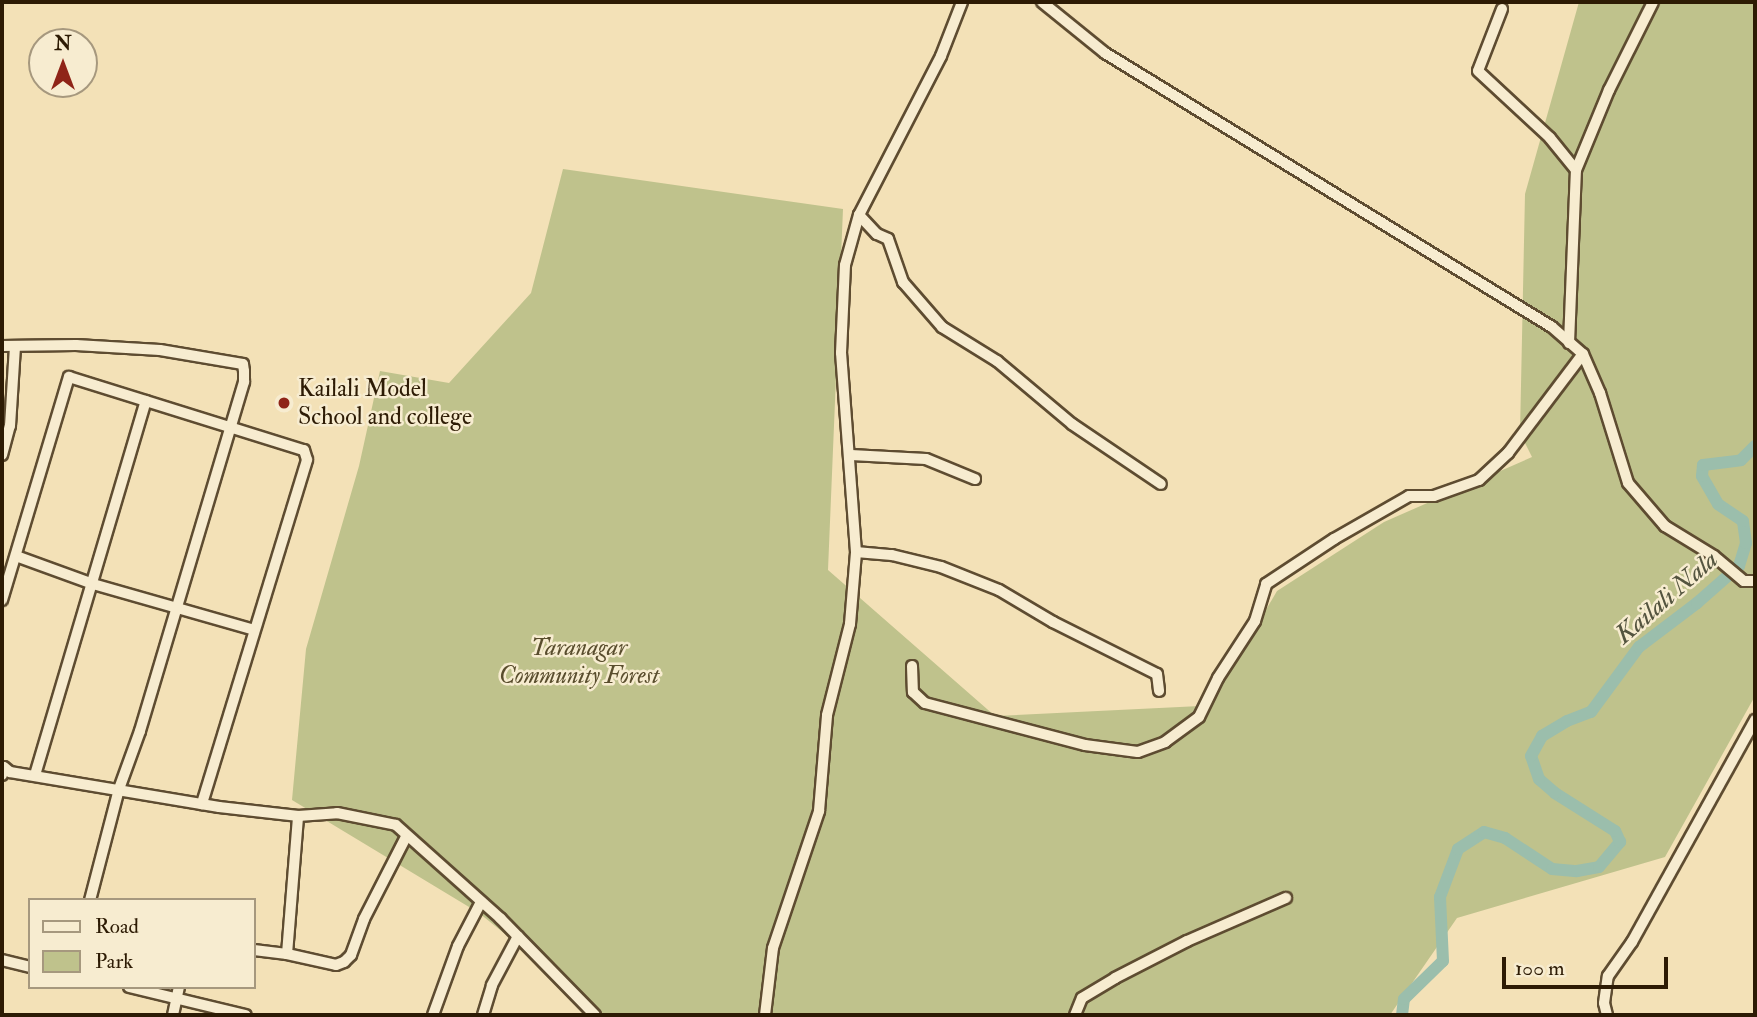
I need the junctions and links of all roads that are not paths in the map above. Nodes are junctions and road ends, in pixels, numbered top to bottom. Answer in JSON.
{"nodes":[{"id":1,"x":962,"y":2,"type":"edge"},
{"id":2,"x":1042,"y":2,"type":"edge"},
{"id":3,"x":1653,"y":2,"type":"edge"},
{"id":4,"x":1502,"y":9,"type":"dead end"},
{"id":5,"x":1576,"y":170,"type":"junction"},
{"id":6,"x":859,"y":215,"type":"junction"},
{"id":7,"x":1569,"y":343,"type":"junction"},
{"id":8,"x":2,"y":346,"type":"edge"},
{"id":9,"x":15,"y":346,"type":"junction"},
{"id":10,"x":1583,"y":354,"type":"junction"},
{"id":11,"x":146,"y":401,"type":"junction"},
{"id":12,"x":230,"y":428,"type":"junction"},
{"id":13,"x":2,"y":455,"type":"edge"},
{"id":14,"x":851,"y":455,"type":"junction"},
{"id":15,"x":975,"y":480,"type":"dead end"},
{"id":16,"x":1161,"y":484,"type":"dead end"},
{"id":17,"x":856,"y":552,"type":"junction"},
{"id":18,"x":16,"y":556,"type":"junction"},
{"id":19,"x":1750,"y":581,"type":"edge"},
{"id":20,"x":93,"y":583,"type":"junction"},
{"id":21,"x":2,"y":600,"type":"edge"},
{"id":22,"x":176,"y":608,"type":"junction"},
{"id":23,"x":254,"y":630,"type":"junction"},
{"id":24,"x":912,"y":666,"type":"dead end"},
{"id":25,"x":1159,"y":691,"type":"dead end"},
{"id":26,"x":1755,"y":720,"type":"edge"},
{"id":27,"x":3,"y":769,"type":"edge"},
{"id":28,"x":35,"y":775,"type":"junction"},
{"id":29,"x":119,"y":789,"type":"junction"},
{"id":30,"x":202,"y":804,"type":"junction"},
{"id":31,"x":298,"y":816,"type":"junction"},
{"id":32,"x":406,"y":837,"type":"junction"},
{"id":33,"x":91,"y":898,"type":"edge"},
{"id":34,"x":1286,"y":898,"type":"dead end"},
{"id":35,"x":481,"y":902,"type":"junction"},
{"id":36,"x":518,"y":936,"type":"junction"},
{"id":37,"x":256,"y":950,"type":"edge"},
{"id":38,"x":288,"y":954,"type":"junction"},
{"id":39,"x":2,"y":960,"type":"edge"},
{"id":40,"x":28,"y":966,"type":"edge"},
{"id":41,"x":149,"y":989,"type":"edge"},
{"id":42,"x":179,"y":992,"type":"edge"},
{"id":43,"x":173,"y":1015,"type":"edge"},
{"id":44,"x":246,"y":1015,"type":"edge"},
{"id":45,"x":433,"y":1015,"type":"edge"},
{"id":46,"x":483,"y":1015,"type":"edge"},
{"id":47,"x":595,"y":1015,"type":"edge"},
{"id":48,"x":765,"y":1015,"type":"edge"},
{"id":49,"x":1075,"y":1015,"type":"edge"},
{"id":50,"x":1607,"y":1015,"type":"edge"}],
"edges":[{"from":1,"to":6,"type":"street"},
{"from":2,"to":7,"type":"street"},
{"from":3,"to":5,"type":"street"},
{"from":4,"to":5,"type":"street"},
{"from":5,"to":7,"type":"street"},
{"from":6,"to":14,"type":"street"},
{"from":6,"to":16,"type":"street"},
{"from":7,"to":10,"type":"street"},
{"from":8,"to":9,"type":"street"},
{"from":9,"to":12,"type":"street"},
{"from":9,"to":13,"type":"street"},
{"from":10,"to":19,"type":"street"},
{"from":10,"to":24,"type":"street"},
{"from":11,"to":12,"type":"street"},
{"from":11,"to":18,"type":"street"},
{"from":11,"to":20,"type":"street"},
{"from":12,"to":22,"type":"street"},
{"from":12,"to":23,"type":"street"},
{"from":14,"to":15,"type":"street"},
{"from":14,"to":17,"type":"street"},
{"from":17,"to":25,"type":"street"},
{"from":17,"to":48,"type":"street"},
{"from":18,"to":20,"type":"street"},
{"from":18,"to":21,"type":"street"},
{"from":20,"to":22,"type":"street"},
{"from":20,"to":28,"type":"street"},
{"from":22,"to":23,"type":"street"},
{"from":22,"to":29,"type":"street"},
{"from":23,"to":30,"type":"street"},
{"from":26,"to":50,"type":"street"},
{"from":27,"to":28,"type":"street"},
{"from":28,"to":29,"type":"street"},
{"from":29,"to":30,"type":"street"},
{"from":29,"to":33,"type":"street"},
{"from":30,"to":31,"type":"street"},
{"from":31,"to":32,"type":"street"},
{"from":31,"to":38,"type":"street"},
{"from":32,"to":35,"type":"street"},
{"from":32,"to":38,"type":"street"},
{"from":34,"to":49,"type":"street"},
{"from":35,"to":36,"type":"street"},
{"from":35,"to":45,"type":"street"},
{"from":36,"to":46,"type":"street"},
{"from":36,"to":47,"type":"street"},
{"from":37,"to":38,"type":"street"},
{"from":39,"to":40,"type":"street"},
{"from":41,"to":42,"type":"street"},
{"from":42,"to":43,"type":"street"},
{"from":42,"to":44,"type":"street"}]}
